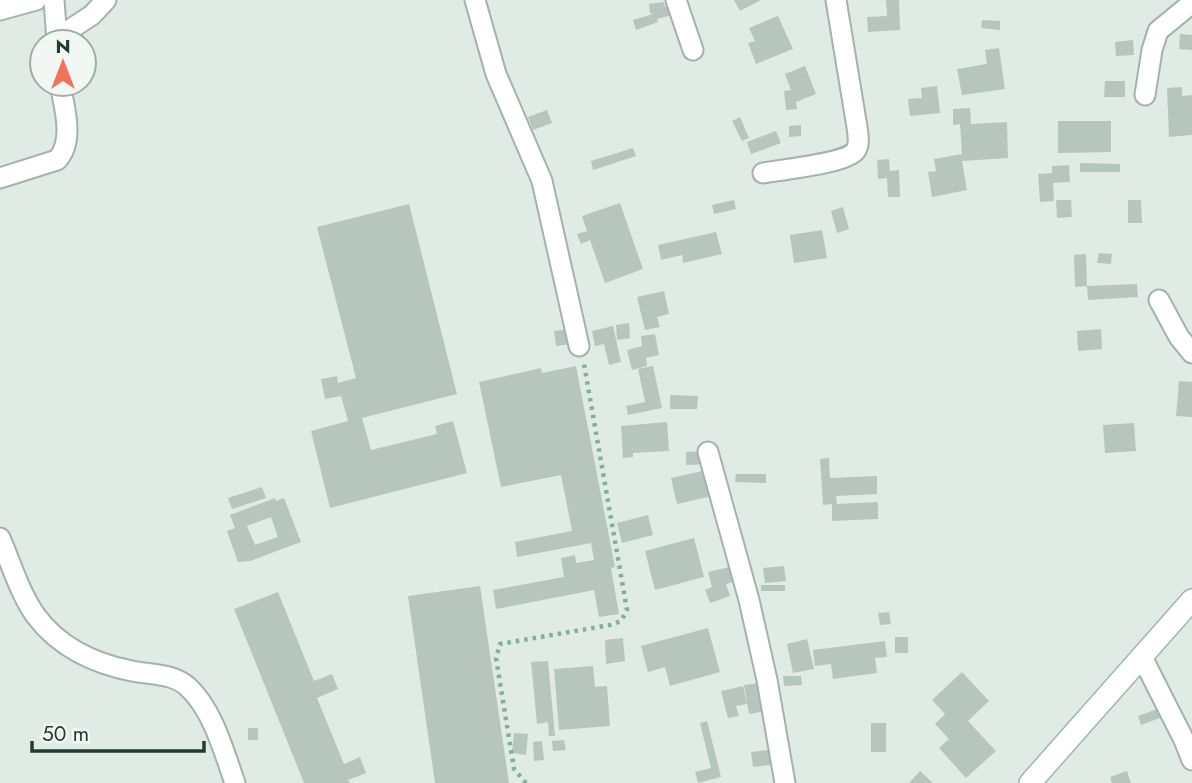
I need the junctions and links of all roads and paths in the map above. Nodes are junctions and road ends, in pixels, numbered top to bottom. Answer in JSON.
{"nodes":[{"id":1,"x":36,"y":0,"type":"edge"},
{"id":2,"x":54,"y":0,"type":"edge"},
{"id":3,"x":106,"y":0,"type":"edge"},
{"id":4,"x":475,"y":0,"type":"edge"},
{"id":5,"x":676,"y":0,"type":"edge"},
{"id":6,"x":836,"y":0,"type":"edge"},
{"id":7,"x":1192,"y":3,"type":"edge"},
{"id":8,"x":0,"y":10,"type":"edge"},
{"id":9,"x":56,"y":28,"type":"edge"},
{"id":10,"x":74,"y":28,"type":"edge"},
{"id":11,"x":693,"y":50,"type":"dead end"},
{"id":12,"x":1145,"y":95,"type":"dead end"},
{"id":13,"x":62,"y":98,"type":"edge"},
{"id":14,"x":763,"y":173,"type":"dead end"},
{"id":15,"x":0,"y":178,"type":"edge"},
{"id":16,"x":1158,"y":300,"type":"dead end"},
{"id":17,"x":579,"y":346,"type":"joint"},
{"id":18,"x":1192,"y":353,"type":"edge"},
{"id":19,"x":708,"y":453,"type":"dead end"},
{"id":20,"x":0,"y":538,"type":"edge"},
{"id":21,"x":1192,"y":600,"type":"edge"},
{"id":22,"x":1142,"y":657,"type":"junction"},
{"id":23,"x":1190,"y":749,"type":"edge"},
{"id":24,"x":236,"y":783,"type":"edge"},
{"id":25,"x":526,"y":783,"type":"edge"},
{"id":26,"x":785,"y":783,"type":"edge"},
{"id":27,"x":1030,"y":783,"type":"edge"}],
"edges":[{"from":1,"to":8,"type":"street"},
{"from":2,"to":9,"type":"street"},
{"from":3,"to":10,"type":"street"},
{"from":4,"to":17,"type":"street"},
{"from":5,"to":11,"type":"street"},
{"from":6,"to":14,"type":"street"},
{"from":7,"to":12,"type":"street"},
{"from":13,"to":15,"type":"street"},
{"from":16,"to":18,"type":"street"},
{"from":17,"to":25,"type":"path"},
{"from":19,"to":26,"type":"street"},
{"from":20,"to":24,"type":"street"},
{"from":21,"to":22,"type":"main road"},
{"from":22,"to":23,"type":"street"},
{"from":22,"to":27,"type":"main road"}]}
